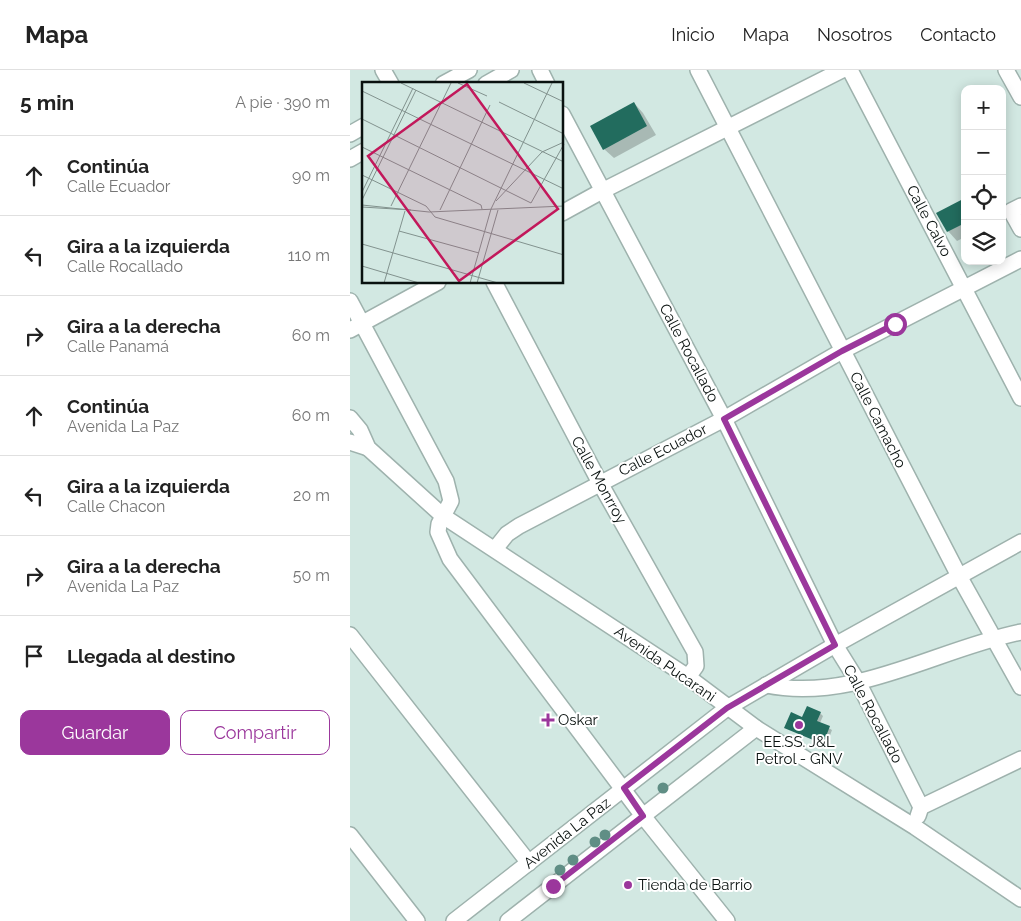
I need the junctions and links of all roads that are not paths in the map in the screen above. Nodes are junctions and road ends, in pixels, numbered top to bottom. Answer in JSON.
{"nodes":[{"id":1,"x":383,"y":70,"type":"edge"},
{"id":2,"x":469,"y":70,"type":"edge"},
{"id":3,"x":511,"y":70,"type":"edge"},
{"id":4,"x":540,"y":70,"type":"edge"},
{"id":5,"x":698,"y":70,"type":"edge"},
{"id":6,"x":842,"y":70,"type":"edge"},
{"id":7,"x":850,"y":70,"type":"edge"},
{"id":8,"x":1006,"y":70,"type":"edge"},
{"id":9,"x":389,"y":82,"type":"edge"},
{"id":10,"x":447,"y":82,"type":"edge"},
{"id":11,"x":490,"y":82,"type":"edge"},
{"id":12,"x":546,"y":82,"type":"edge"},
{"id":13,"x":1021,"y":97,"type":"edge"},
{"id":14,"x":564,"y":118,"type":"edge"},
{"id":15,"x":362,"y":127,"type":"edge"},
{"id":16,"x":728,"y":128,"type":"junction"},
{"id":17,"x":350,"y":134,"type":"edge"},
{"id":18,"x":362,"y":152,"type":"edge"},
{"id":19,"x":350,"y":159,"type":"edge"},
{"id":20,"x":602,"y":191,"type":"junction"},
{"id":21,"x":1021,"y":206,"type":"edge"},
{"id":22,"x":564,"y":212,"type":"edge"},
{"id":23,"x":1021,"y":229,"type":"edge"},
{"id":24,"x":1021,"y":259,"type":"edge"},
{"id":25,"x":434,"y":284,"type":"edge"},
{"id":26,"x":495,"y":284,"type":"edge"},
{"id":27,"x":965,"y":289,"type":"junction"},
{"id":28,"x":350,"y":301,"type":"edge"},
{"id":29,"x":356,"y":327,"type":"edge"},
{"id":30,"x":842,"y":351,"type":"junction"},
{"id":31,"x":1021,"y":398,"type":"edge"},
{"id":32,"x":350,"y":418,"type":"edge"},
{"id":33,"x":724,"y":419,"type":"junction"},
{"id":34,"x":350,"y":442,"type":"edge"},
{"id":35,"x":368,"y":448,"type":"junction"},
{"id":36,"x":600,"y":483,"type":"junction"},
{"id":37,"x":443,"y":516,"type":"junction"},
{"id":38,"x":1021,"y":542,"type":"edge"},
{"id":39,"x":495,"y":549,"type":"junction"},
{"id":40,"x":959,"y":576,"type":"junction"},
{"id":41,"x":1021,"y":632,"type":"edge"},
{"id":42,"x":350,"y":635,"type":"edge"},
{"id":43,"x":993,"y":638,"type":"junction"},
{"id":44,"x":835,"y":645,"type":"junction"},
{"id":45,"x":688,"y":677,"type":"junction"},
{"id":46,"x":858,"y":682,"type":"junction"},
{"id":47,"x":766,"y":685,"type":"junction"},
{"id":48,"x":1021,"y":687,"type":"edge"},
{"id":49,"x":727,"y":708,"type":"junction"},
{"id":50,"x":756,"y":728,"type":"junction"},
{"id":51,"x":1021,"y":759,"type":"edge"},
{"id":52,"x":624,"y":788,"type":"junction"},
{"id":53,"x":921,"y":807,"type":"junction"},
{"id":54,"x":643,"y":816,"type":"junction"},
{"id":55,"x":915,"y":827,"type":"junction"},
{"id":56,"x":350,"y":835,"type":"edge"},
{"id":57,"x":529,"y":862,"type":"junction"},
{"id":58,"x":1021,"y":899,"type":"edge"},
{"id":59,"x":417,"y":921,"type":"edge"},
{"id":60,"x":454,"y":921,"type":"edge"},
{"id":61,"x":508,"y":921,"type":"edge"},
{"id":62,"x":727,"y":921,"type":"edge"}],
"edges":[{"from":1,"to":9,"type":"street"},
{"from":2,"to":10,"type":"street"},
{"from":3,"to":11,"type":"street"},
{"from":4,"to":12,"type":"street"},
{"from":5,"to":16,"type":"street","name":"Calle Camacho"},
{"from":6,"to":16,"type":"street"},
{"from":7,"to":27,"type":"street","name":"Calle Calvo"},
{"from":8,"to":13,"type":"street"},
{"from":14,"to":20,"type":"street","name":"Calle Rocallado"},
{"from":15,"to":17,"type":"street"},
{"from":16,"to":20,"type":"street"},
{"from":16,"to":30,"type":"street","name":"Calle Camacho"},
{"from":18,"to":19,"type":"street"},
{"from":20,"to":22,"type":"street"},
{"from":20,"to":33,"type":"street","name":"Calle Rocallado"},
{"from":21,"to":23,"type":"street"},
{"from":24,"to":27,"type":"street","name":"Calle Ecuador"},
{"from":25,"to":29,"type":"street"},
{"from":26,"to":36,"type":"street","name":"Calle Monrroy"},
{"from":27,"to":30,"type":"street","name":"Calle Ecuador"},
{"from":27,"to":31,"type":"street","name":"Calle Calvo"},
{"from":28,"to":29,"type":"street"},
{"from":29,"to":37,"type":"street"},
{"from":30,"to":33,"type":"street","name":"Calle Ecuador"},
{"from":30,"to":40,"type":"street","name":"Calle Camacho"},
{"from":32,"to":35,"type":"street","name":"Avenida Pucarani"},
{"from":33,"to":36,"type":"street","name":"Calle Ecuador"},
{"from":33,"to":44,"type":"street","name":"Calle Rocallado"},
{"from":34,"to":35,"type":"street","name":"Avenida Pucarani"},
{"from":35,"to":37,"type":"street","name":"Avenida Pucarani"},
{"from":36,"to":39,"type":"street","name":"Calle Ecuador"},
{"from":36,"to":45,"type":"street","name":"Calle Monrroy"},
{"from":37,"to":39,"type":"street","name":"Avenida Pucarani"},
{"from":37,"to":52,"type":"street"},
{"from":38,"to":40,"type":"street","name":"Avenida La Paz"},
{"from":39,"to":45,"type":"street","name":"Avenida Pucarani"},
{"from":40,"to":43,"type":"street","name":"Calle Camacho"},
{"from":40,"to":44,"type":"street","name":"Avenida La Paz"},
{"from":41,"to":43,"type":"street"},
{"from":42,"to":57,"type":"street"},
{"from":43,"to":46,"type":"street"},
{"from":43,"to":48,"type":"street","name":"Calle Camacho"},
{"from":44,"to":46,"type":"street","name":"Calle Rocallado"},
{"from":44,"to":47,"type":"street","name":"Avenida La Paz"},
{"from":45,"to":49,"type":"street","name":"Avenida Pucarani"},
{"from":46,"to":47,"type":"street"},
{"from":46,"to":53,"type":"street","name":"Calle Rocallado"},
{"from":47,"to":49,"type":"street","name":"Avenida La Paz"},
{"from":49,"to":50,"type":"street","name":"Avenida Pucarani"},
{"from":49,"to":52,"type":"street","name":"Avenida La Paz"},
{"from":50,"to":54,"type":"street"},
{"from":50,"to":55,"type":"street","name":"Avenida Pucarani"},
{"from":51,"to":53,"type":"street"},
{"from":52,"to":54,"type":"street"},
{"from":52,"to":57,"type":"street","name":"Avenida La Paz"},
{"from":53,"to":55,"type":"street"},
{"from":54,"to":61,"type":"street"},
{"from":54,"to":62,"type":"street"},
{"from":55,"to":58,"type":"street","name":"Avenida Pucarani"},
{"from":56,"to":59,"type":"street"},
{"from":57,"to":60,"type":"street","name":"Avenida La Paz"}]}
